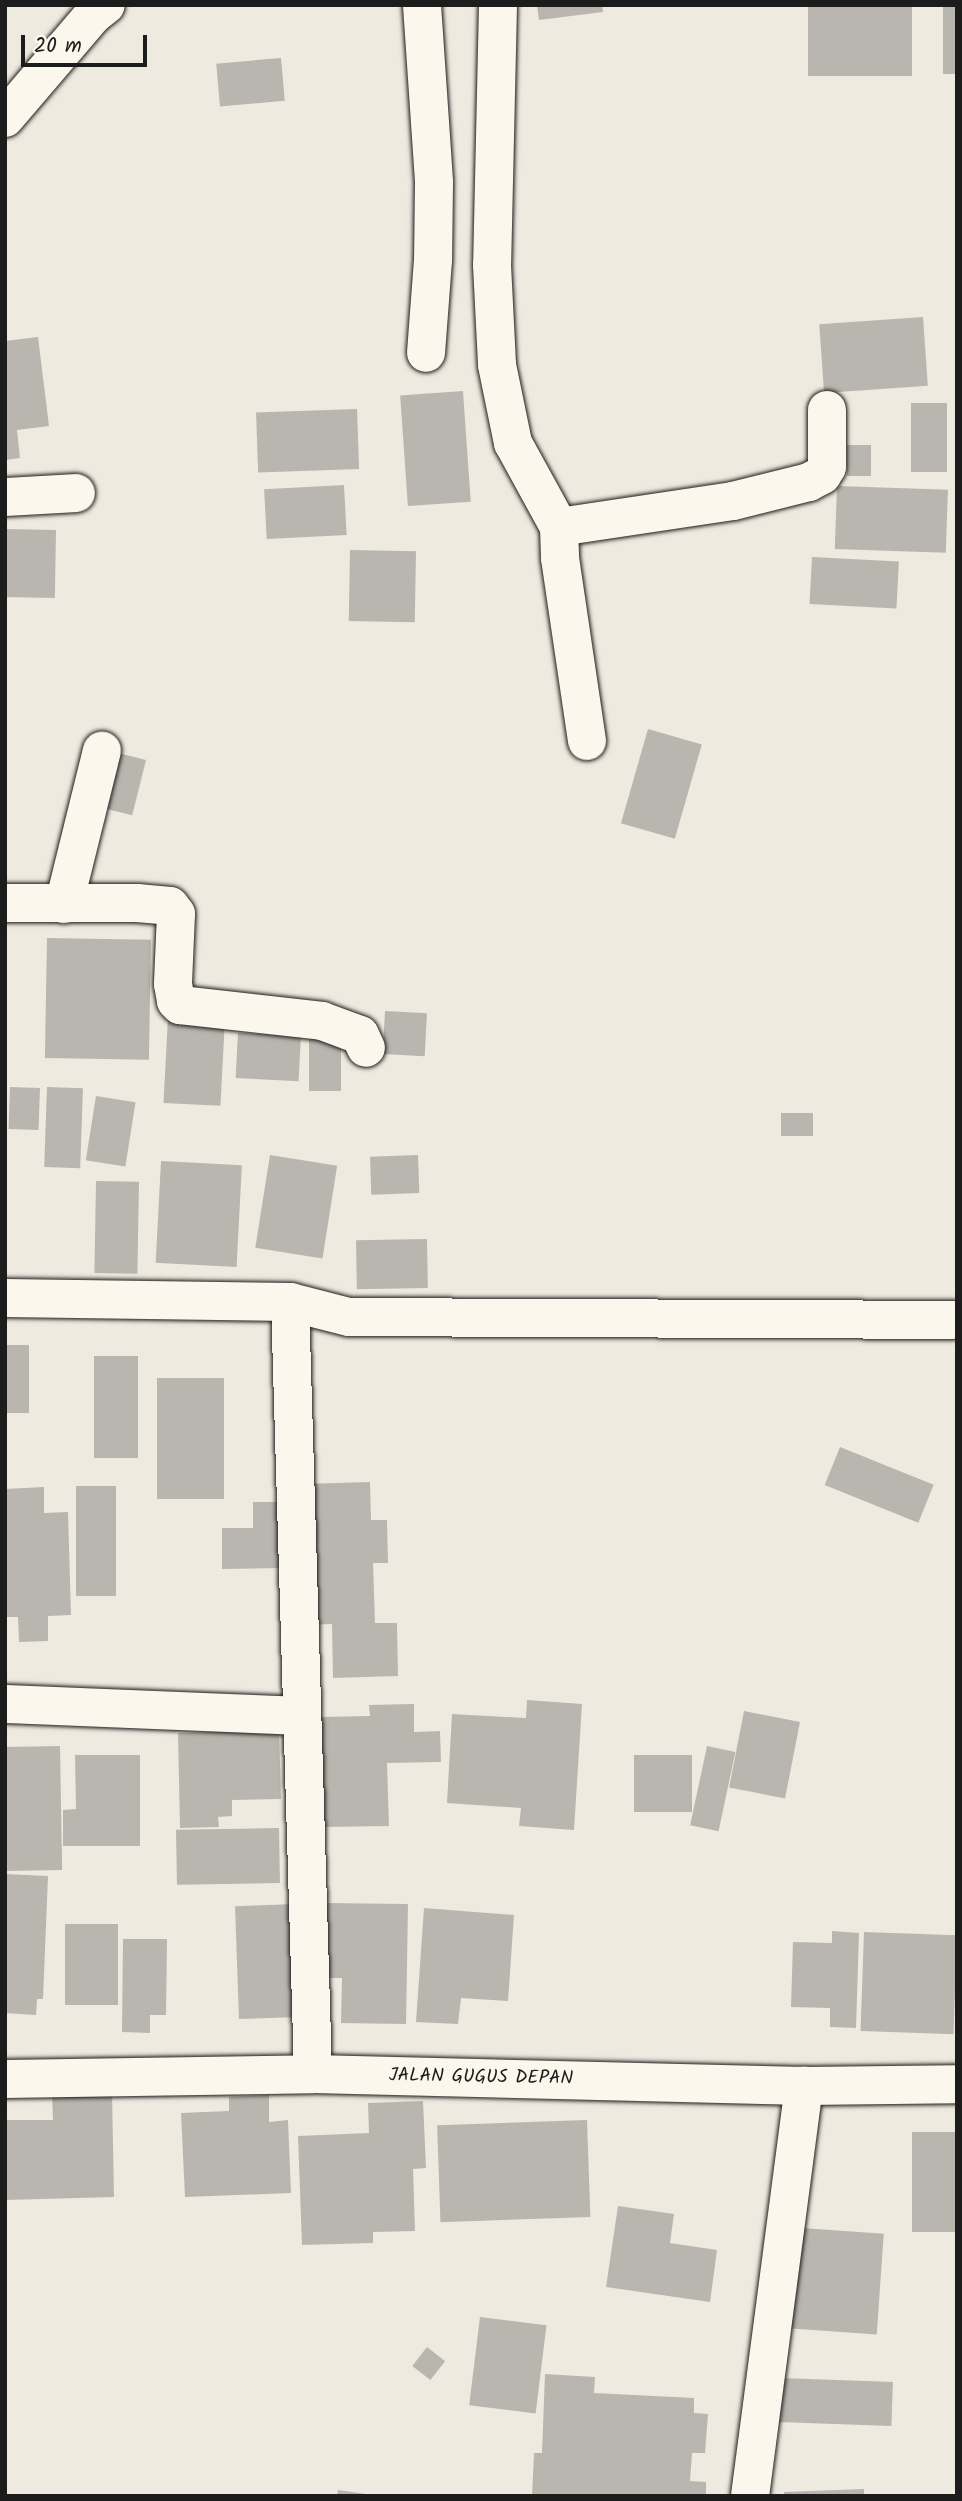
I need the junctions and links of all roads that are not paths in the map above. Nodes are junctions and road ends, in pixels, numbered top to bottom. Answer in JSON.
{"nodes":[{"id":1,"x":106,"y":5,"type":"edge"},
{"id":2,"x":422,"y":5,"type":"edge"},
{"id":3,"x":498,"y":5,"type":"edge"},
{"id":4,"x":5,"y":118,"type":"edge"},
{"id":5,"x":426,"y":353,"type":"dead end"},
{"id":6,"x":827,"y":410,"type":"dead end"},
{"id":7,"x":76,"y":493,"type":"dead end"},
{"id":8,"x":5,"y":497,"type":"edge"},
{"id":9,"x":559,"y":527,"type":"junction"},
{"id":10,"x":587,"y":741,"type":"dead end"},
{"id":11,"x":102,"y":751,"type":"dead end"},
{"id":12,"x":5,"y":903,"type":"edge"},
{"id":13,"x":64,"y":904,"type":"junction"},
{"id":14,"x":366,"y":1048,"type":"dead end"},
{"id":15,"x":5,"y":1298,"type":"edge"},
{"id":16,"x":290,"y":1302,"type":"junction"},
{"id":17,"x":953,"y":1320,"type":"dead end"},
{"id":18,"x":5,"y":1704,"type":"edge"},
{"id":19,"x":302,"y":1716,"type":"junction"},
{"id":20,"x":313,"y":2074,"type":"junction"},
{"id":21,"x":5,"y":2079,"type":"edge"},
{"id":22,"x":957,"y":2084,"type":"edge"},
{"id":23,"x":804,"y":2086,"type":"junction"},
{"id":24,"x":750,"y":2496,"type":"edge"}],
"edges":[{"from":1,"to":4,"type":"street"},
{"from":2,"to":5,"type":"street"},
{"from":3,"to":9,"type":"street"},
{"from":6,"to":9,"type":"street"},
{"from":7,"to":8,"type":"street"},
{"from":9,"to":10,"type":"street"},
{"from":11,"to":13,"type":"street"},
{"from":12,"to":13,"type":"street"},
{"from":13,"to":14,"type":"street"},
{"from":15,"to":16,"type":"street"},
{"from":16,"to":17,"type":"street"},
{"from":16,"to":19,"type":"street"},
{"from":18,"to":19,"type":"street"},
{"from":19,"to":20,"type":"street"},
{"from":20,"to":21,"type":"street","name":"JALAN GUGUS DEPAN"},
{"from":20,"to":23,"type":"street","name":"JALAN GUGUS DEPAN"},
{"from":22,"to":23,"type":"street","name":"JALAN GUGUS DEPAN"},
{"from":23,"to":24,"type":"street"}]}
